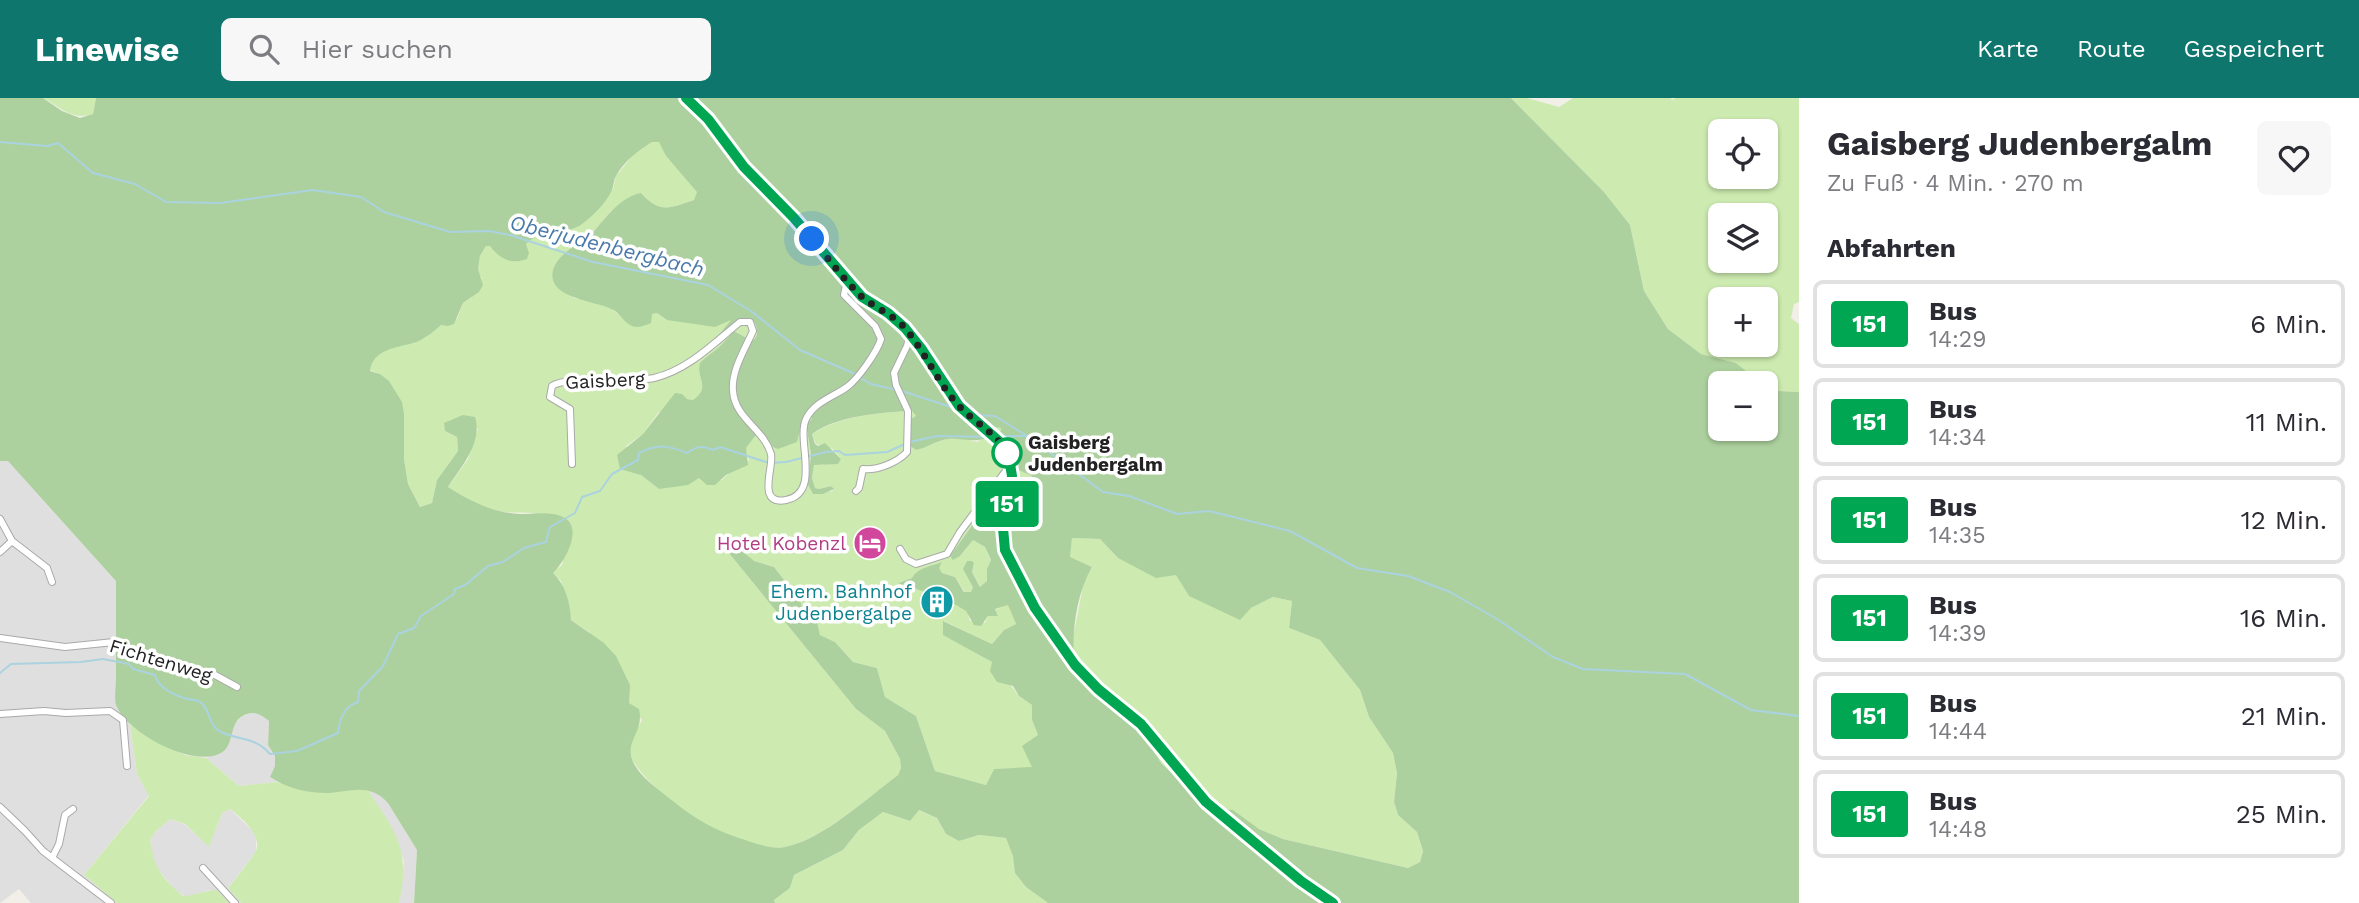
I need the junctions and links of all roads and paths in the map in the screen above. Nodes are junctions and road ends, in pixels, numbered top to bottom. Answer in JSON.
{"nodes":[{"id":1,"x":686,"y":98,"type":"edge"},
{"id":2,"x":847,"y":280,"type":"junction"},
{"id":3,"x":909,"y":334,"type":"junction"},
{"id":4,"x":1010,"y":461,"type":"junction"},
{"id":5,"x":572,"y":464,"type":"dead end"},
{"id":6,"x":856,"y":491,"type":"dead end"},
{"id":7,"x":0,"y":519,"type":"edge"},
{"id":8,"x":12,"y":541,"type":"junction"},
{"id":9,"x":900,"y":548,"type":"dead end"},
{"id":10,"x":0,"y":552,"type":"edge"},
{"id":11,"x":52,"y":582,"type":"dead end"},
{"id":12,"x":0,"y":638,"type":"edge"},
{"id":13,"x":237,"y":687,"type":"dead end"},
{"id":14,"x":0,"y":714,"type":"edge"},
{"id":15,"x":127,"y":766,"type":"dead end"},
{"id":16,"x":0,"y":807,"type":"edge"},
{"id":17,"x":73,"y":809,"type":"dead end"},
{"id":18,"x":52,"y":858,"type":"junction"},
{"id":19,"x":203,"y":868,"type":"dead end"},
{"id":20,"x":111,"y":903,"type":"edge"},
{"id":21,"x":235,"y":903,"type":"edge"},
{"id":22,"x":1334,"y":903,"type":"edge"}],
"edges":[{"from":1,"to":2,"type":"main road"},
{"from":2,"to":3,"type":"main road"},
{"from":2,"to":5,"type":"street","name":"Gaisberg"},
{"from":3,"to":4,"type":"main road"},
{"from":3,"to":6,"type":"street"},
{"from":4,"to":9,"type":"street"},
{"from":4,"to":22,"type":"main road"},
{"from":7,"to":8,"type":"street"},
{"from":8,"to":10,"type":"street"},
{"from":8,"to":11,"type":"street"},
{"from":12,"to":13,"type":"street","name":"Fichtenweg"},
{"from":14,"to":15,"type":"street"},
{"from":16,"to":18,"type":"street"},
{"from":17,"to":18,"type":"street"},
{"from":18,"to":20,"type":"street"},
{"from":19,"to":21,"type":"street"}]}
